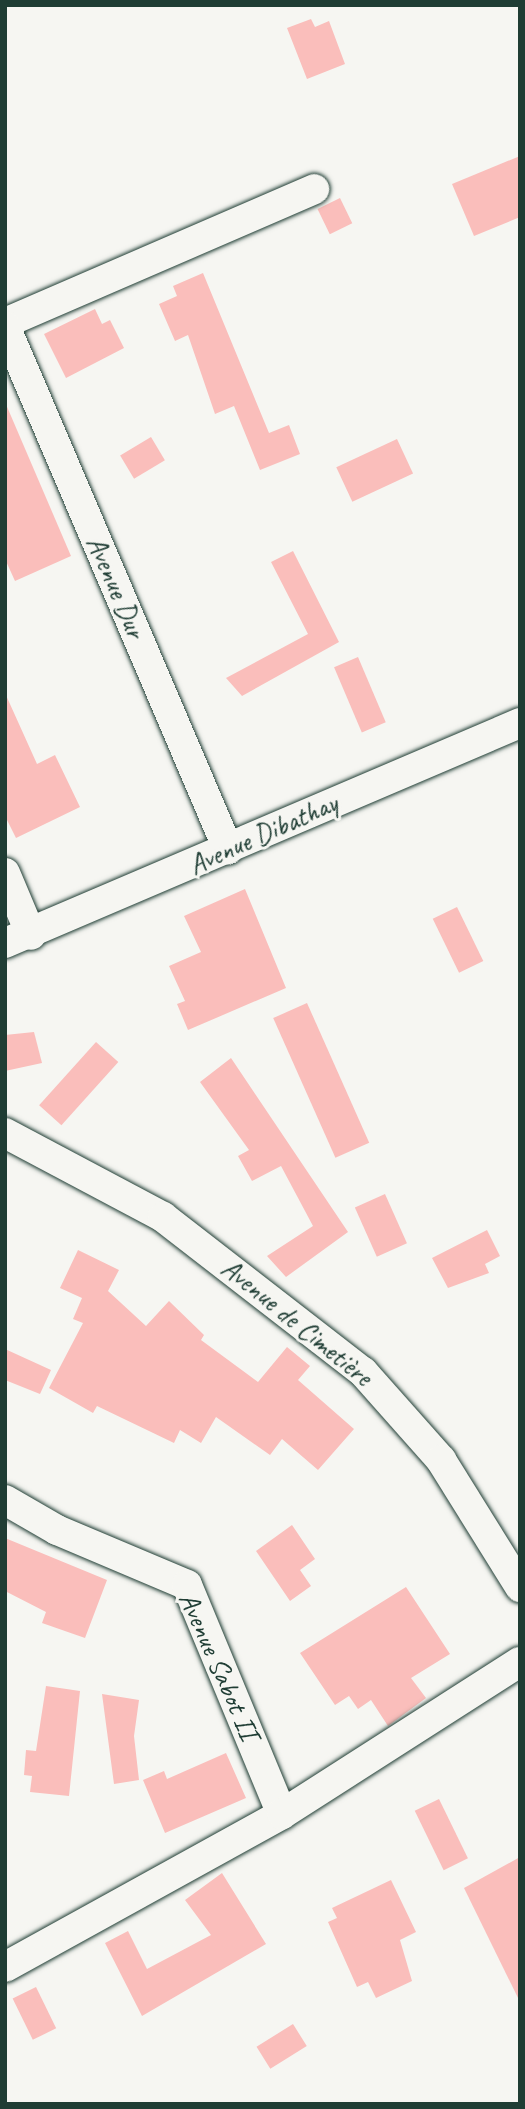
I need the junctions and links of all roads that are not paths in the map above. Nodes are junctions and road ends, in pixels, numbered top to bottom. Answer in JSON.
{"nodes":[{"id":1,"x":314,"y":189,"type":"dead end"},
{"id":2,"x":5,"y":324,"type":"edge"},
{"id":3,"x":520,"y":723,"type":"edge"},
{"id":4,"x":228,"y":849,"type":"junction"},
{"id":5,"x":5,"y":873,"type":"edge"},
{"id":6,"x":18,"y":939,"type":"edge"},
{"id":7,"x":5,"y":1133,"type":"edge"},
{"id":8,"x":5,"y":1500,"type":"edge"},
{"id":9,"x":520,"y":1587,"type":"edge"},
{"id":10,"x":520,"y":1662,"type":"edge"},
{"id":11,"x":282,"y":1814,"type":"junction"},
{"id":12,"x":5,"y":1967,"type":"edge"}],
"edges":[{"from":1,"to":2,"type":"street"},
{"from":2,"to":4,"type":"street","name":"Avenue Dur"},
{"from":3,"to":4,"type":"street","name":"Avenue Dibathay"},
{"from":4,"to":6,"type":"street","name":"Avenue Dibathay"},
{"from":5,"to":6,"type":"street"},
{"from":7,"to":9,"type":"street","name":"Avenue de Cimetière"},
{"from":8,"to":11,"type":"street","name":"Avenue Sabot II"},
{"from":10,"to":11,"type":"street"},
{"from":11,"to":12,"type":"street"}]}
